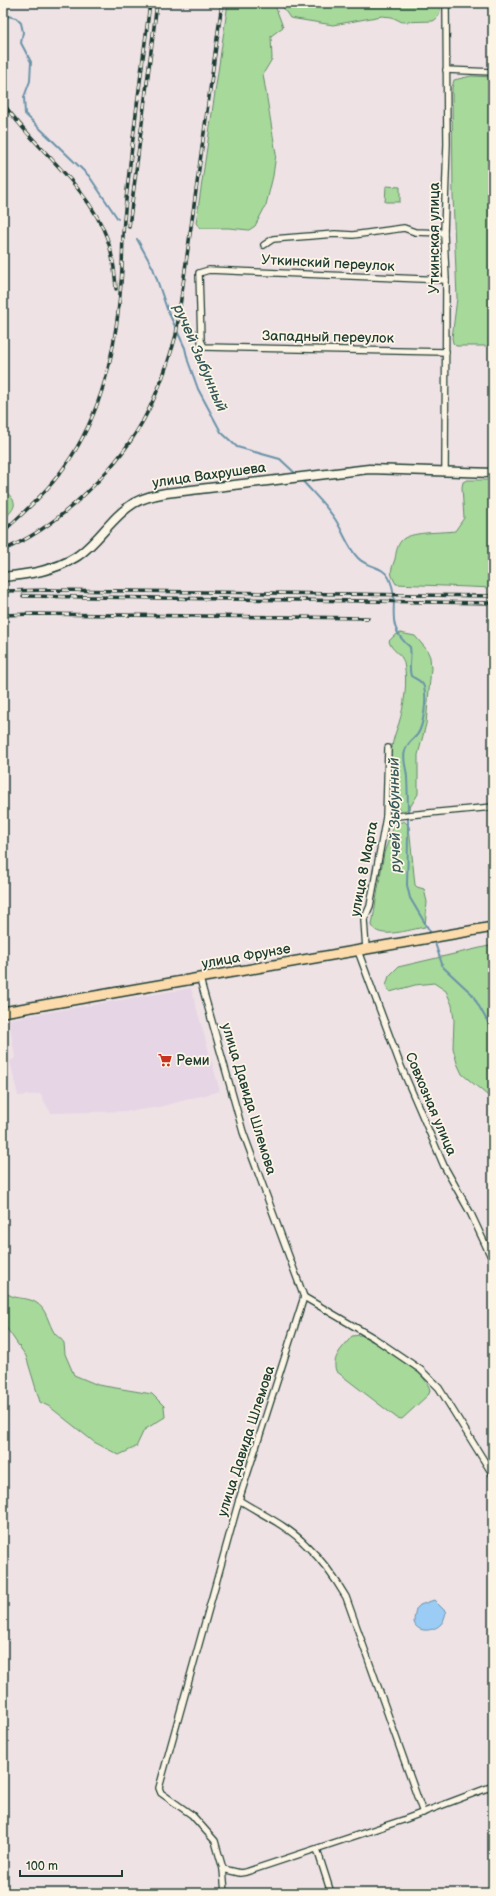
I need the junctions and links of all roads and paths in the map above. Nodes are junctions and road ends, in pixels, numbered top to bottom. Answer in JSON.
{"nodes":[{"id":1,"x":446,"y":3,"type":"edge"},
{"id":2,"x":446,"y":70,"type":"junction"},
{"id":3,"x":493,"y":72,"type":"edge"},
{"id":4,"x":444,"y":233,"type":"junction"},
{"id":5,"x":264,"y":245,"type":"dead end"},
{"id":6,"x":446,"y":280,"type":"junction"},
{"id":7,"x":210,"y":348,"type":"joint"},
{"id":8,"x":446,"y":352,"type":"junction"},
{"id":9,"x":445,"y":472,"type":"junction"},
{"id":10,"x":493,"y":473,"type":"edge"},
{"id":11,"x":3,"y":577,"type":"edge"},
{"id":12,"x":388,"y":748,"type":"dead end"},
{"id":13,"x":493,"y":807,"type":"edge"},
{"id":14,"x":386,"y":817,"type":"junction"},
{"id":15,"x":493,"y":927,"type":"edge"},
{"id":16,"x":362,"y":950,"type":"junction"},
{"id":17,"x":200,"y":979,"type":"junction"},
{"id":18,"x":3,"y":1012,"type":"edge"},
{"id":19,"x":493,"y":1261,"type":"edge"},
{"id":20,"x":304,"y":1297,"type":"junction"},
{"id":21,"x":493,"y":1475,"type":"edge"},
{"id":22,"x":239,"y":1500,"type":"junction"},
{"id":23,"x":493,"y":1786,"type":"edge"},
{"id":24,"x":422,"y":1813,"type":"junction"},
{"id":25,"x":317,"y":1849,"type":"junction"},
{"id":26,"x":223,"y":1869,"type":"junction"},
{"id":27,"x":225,"y":1893,"type":"edge"},
{"id":28,"x":331,"y":1893,"type":"edge"}],
"edges":[{"from":1,"to":2,"type":"street","name":"Уткинская улица"},
{"from":2,"to":3,"type":"street"},
{"from":2,"to":4,"type":"street","name":"Уткинская улица"},
{"from":4,"to":5,"type":"street"},
{"from":4,"to":6,"type":"street","name":"Уткинская улица"},
{"from":6,"to":7,"type":"street","name":"Уткинский переулок"},
{"from":6,"to":8,"type":"street","name":"Уткинская улица"},
{"from":7,"to":8,"type":"street","name":"Западный переулок"},
{"from":8,"to":9,"type":"street","name":"Уткинская улица"},
{"from":9,"to":10,"type":"main road","name":"улица Вахрушева"},
{"from":9,"to":11,"type":"main road","name":"улица Вахрушева"},
{"from":12,"to":14,"type":"street","name":"улица 8 Марта"},
{"from":13,"to":14,"type":"street","name":"улица 8 Марта"},
{"from":14,"to":16,"type":"street","name":"улица 8 Марта"},
{"from":15,"to":16,"type":"main road","name":"улица Фрунзе"},
{"from":16,"to":17,"type":"main road","name":"улица Фрунзе"},
{"from":16,"to":19,"type":"street","name":"Совхозная улица"},
{"from":17,"to":18,"type":"main road","name":"улица Фрунзе"},
{"from":17,"to":20,"type":"street","name":"улица Давида Шлемова"},
{"from":20,"to":21,"type":"street"},
{"from":20,"to":22,"type":"street","name":"улица Давида Шлемова"},
{"from":22,"to":24,"type":"street"},
{"from":22,"to":26,"type":"street","name":"улица Давида Шлемова"},
{"from":23,"to":24,"type":"street"},
{"from":24,"to":25,"type":"street"},
{"from":25,"to":26,"type":"street"},
{"from":25,"to":28,"type":"street"},
{"from":26,"to":27,"type":"street","name":"улица Давида Шлемова"}]}
